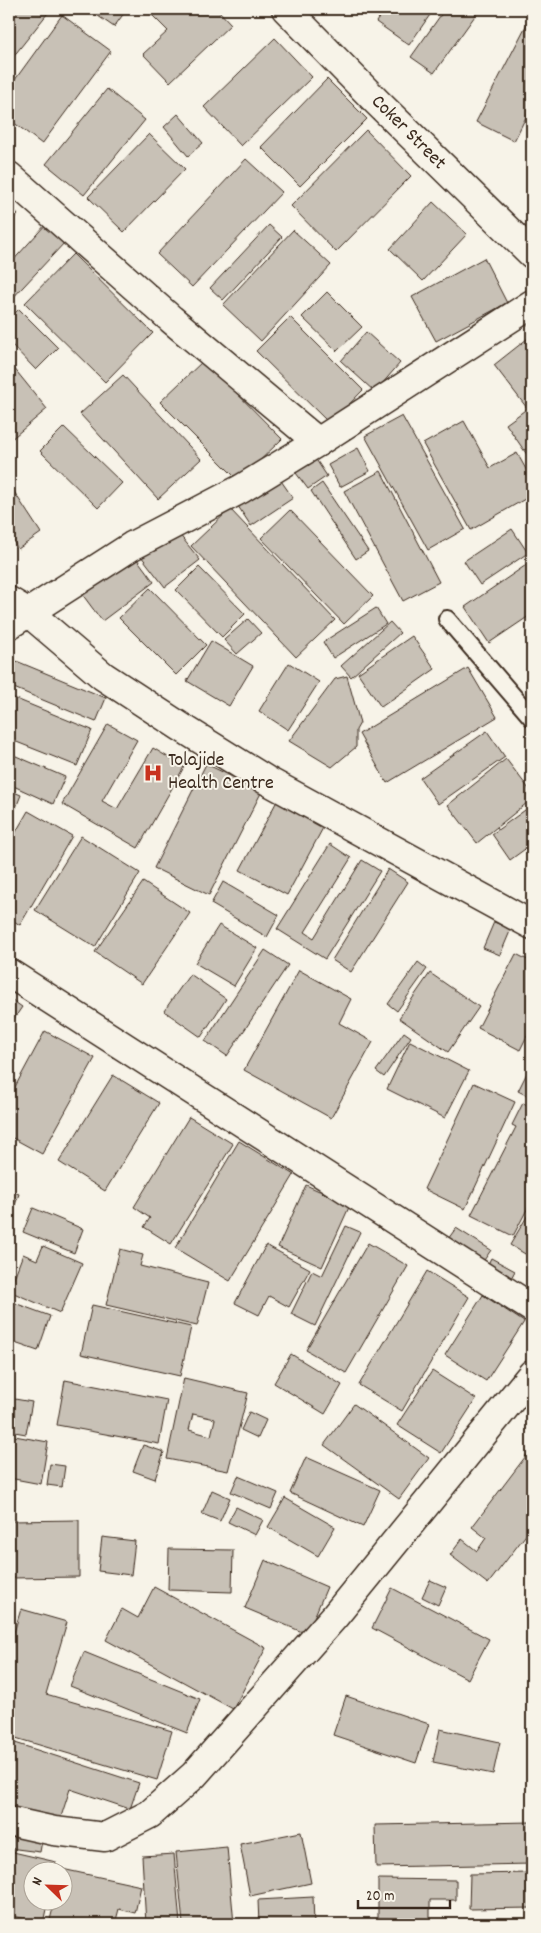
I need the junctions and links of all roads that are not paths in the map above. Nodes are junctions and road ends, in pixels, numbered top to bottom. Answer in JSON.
{"nodes":[{"id":1,"x":286,"y":9,"type":"edge"},
{"id":2,"x":9,"y":176,"type":"edge"},
{"id":3,"x":532,"y":254,"type":"edge"},
{"id":4,"x":532,"y":304,"type":"edge"},
{"id":5,"x":318,"y":442,"type":"junction"},
{"id":6,"x":15,"y":613,"type":"edge"},
{"id":7,"x":446,"y":618,"type":"dead end"},
{"id":8,"x":532,"y":718,"type":"edge"},
{"id":9,"x":532,"y":925,"type":"edge"},
{"id":10,"x":9,"y":973,"type":"edge"},
{"id":11,"x":532,"y":1308,"type":"edge"},
{"id":12,"x":532,"y":1374,"type":"edge"},
{"id":13,"x":9,"y":1821,"type":"edge"}],
"edges":[{"from":1,"to":3,"type":"street","name":"Coker Street"},
{"from":2,"to":5,"type":"street"},
{"from":4,"to":5,"type":"street"},
{"from":5,"to":6,"type":"street"},
{"from":6,"to":9,"type":"street"},
{"from":7,"to":8,"type":"lane"},
{"from":10,"to":11,"type":"street"},
{"from":12,"to":13,"type":"street"}]}
